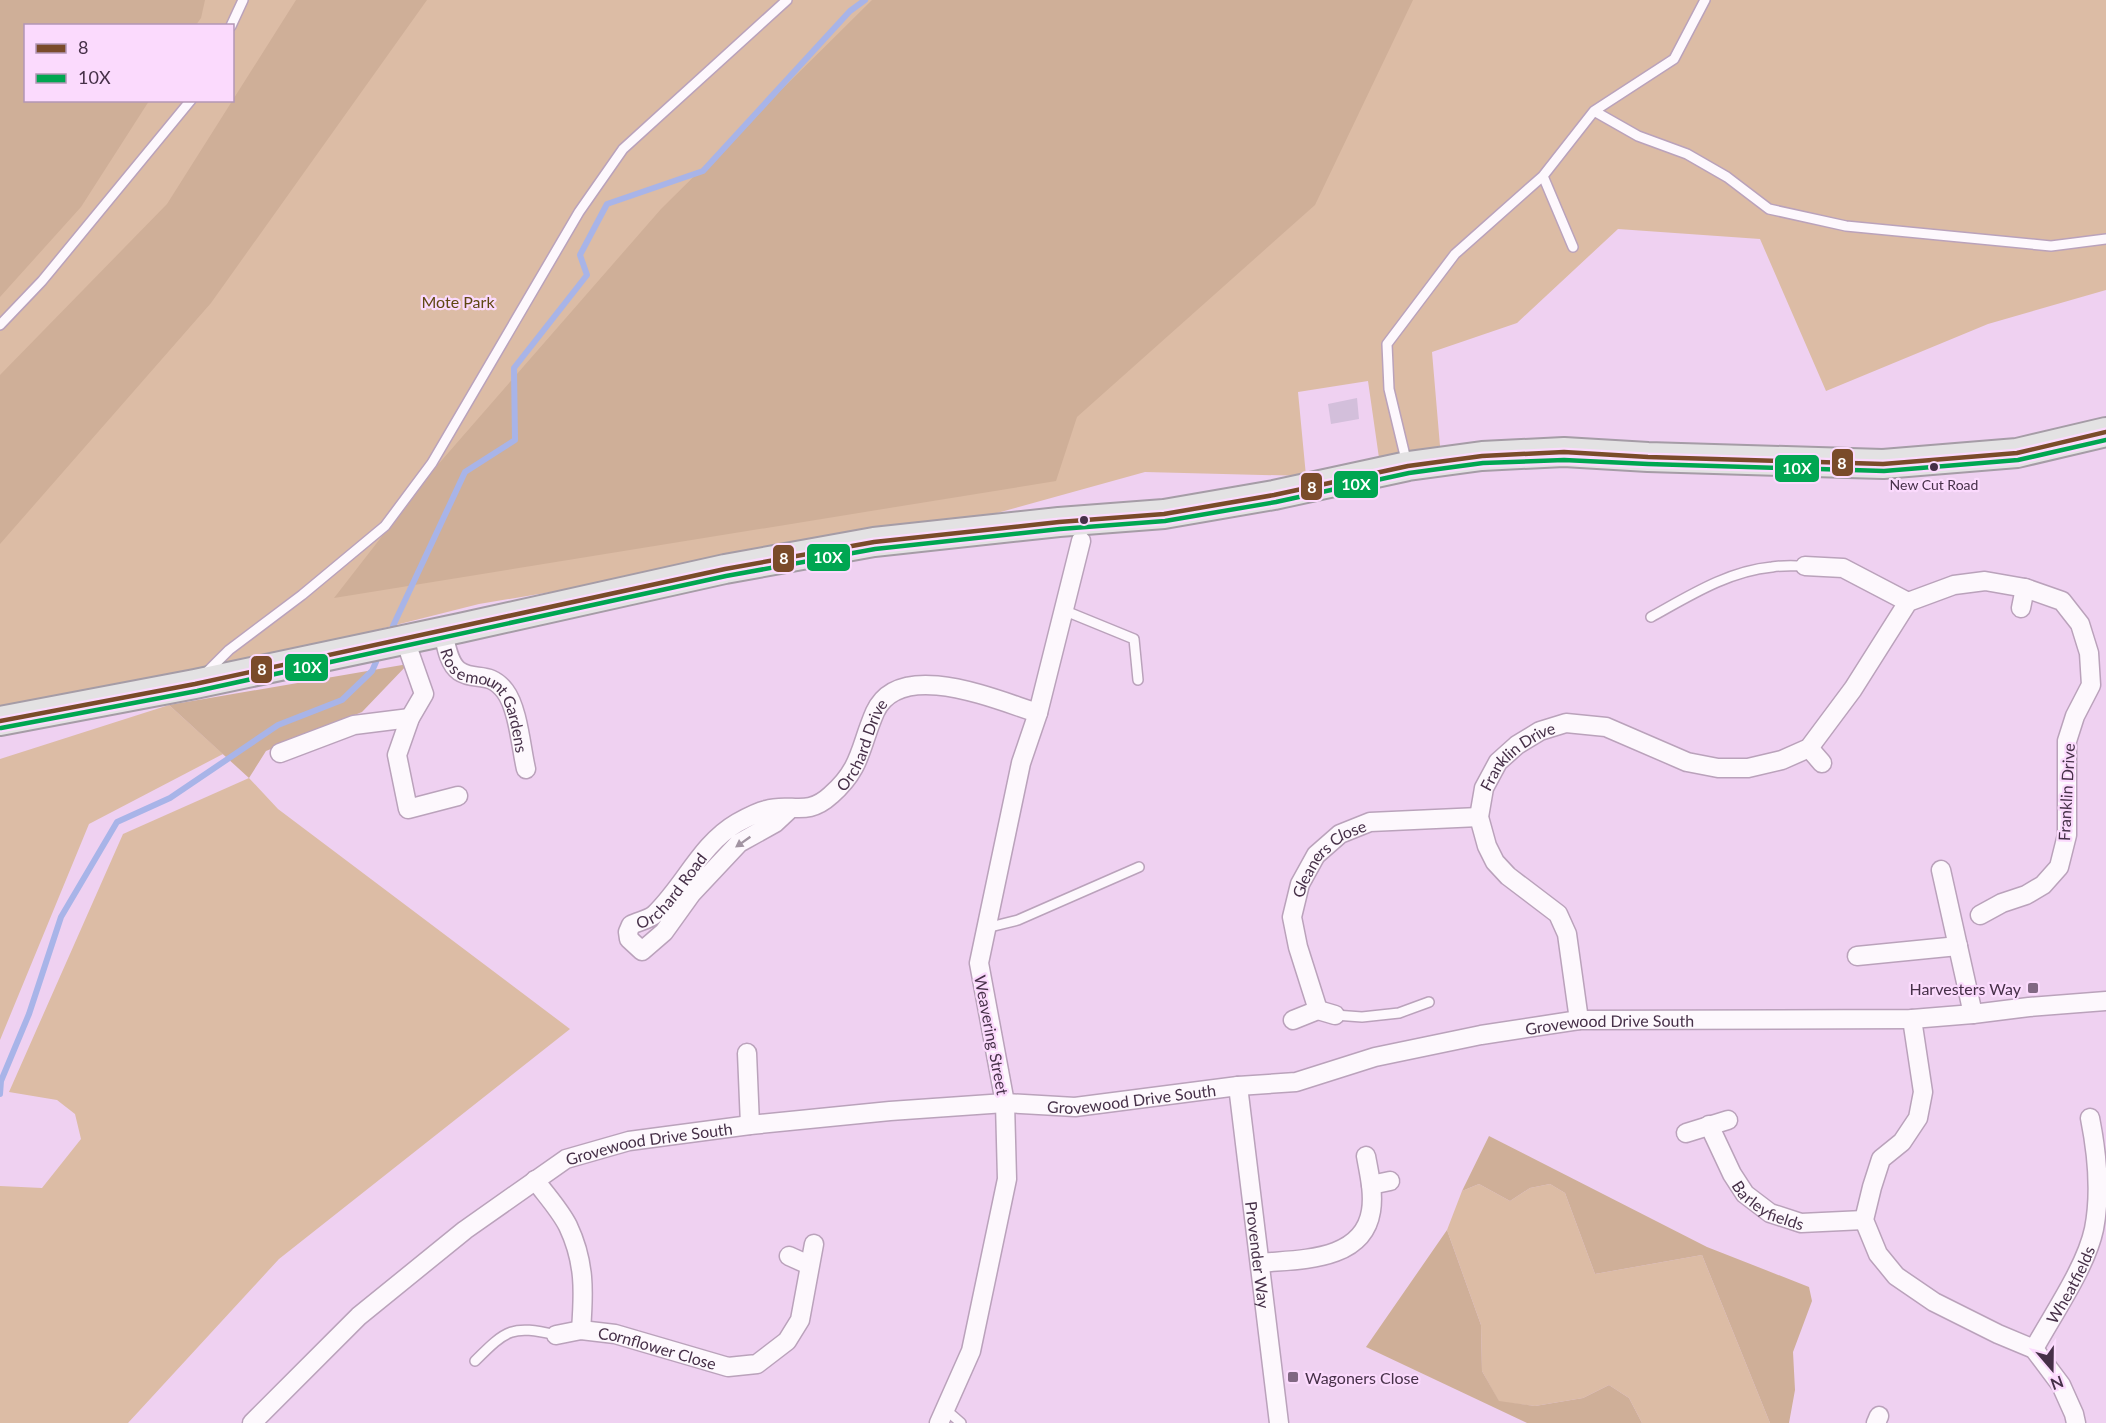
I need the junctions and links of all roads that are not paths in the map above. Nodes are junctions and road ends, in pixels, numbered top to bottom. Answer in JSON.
{"nodes":[{"id":1,"x":243,"y":0,"type":"edge"},
{"id":2,"x":787,"y":0,"type":"edge"},
{"id":3,"x":1705,"y":0,"type":"edge"},
{"id":4,"x":232,"y":24,"type":"edge"},
{"id":5,"x":190,"y":102,"type":"edge"},
{"id":6,"x":1594,"y":111,"type":"junction"},
{"id":7,"x":1543,"y":176,"type":"junction"},
{"id":8,"x":2106,"y":239,"type":"edge"},
{"id":9,"x":1573,"y":248,"type":"dead end"},
{"id":10,"x":0,"y":325,"type":"edge"},
{"id":11,"x":2106,"y":432,"type":"edge"},
{"id":12,"x":1408,"y":466,"type":"junction"},
{"id":13,"x":1081,"y":541,"type":"dead end"},
{"id":14,"x":1805,"y":566,"type":"joint"},
{"id":15,"x":2025,"y":588,"type":"junction"},
{"id":16,"x":1908,"y":602,"type":"junction"},
{"id":17,"x":2021,"y":608,"type":"dead end"},
{"id":18,"x":1063,"y":610,"type":"junction"},
{"id":19,"x":1651,"y":616,"type":"dead end"},
{"id":20,"x":443,"y":632,"type":"junction"},
{"id":21,"x":405,"y":640,"type":"junction"},
{"id":22,"x":1138,"y":680,"type":"dead end"},
{"id":23,"x":195,"y":684,"type":"junction"},
{"id":24,"x":1038,"y":713,"type":"junction"},
{"id":25,"x":410,"y":718,"type":"junction"},
{"id":26,"x":4,"y":722,"type":"edge"},
{"id":27,"x":1809,"y":748,"type":"junction"},
{"id":28,"x":280,"y":753,"type":"dead end"},
{"id":29,"x":1822,"y":763,"type":"dead end"},
{"id":30,"x":526,"y":768,"type":"dead end"},
{"id":31,"x":458,"y":796,"type":"dead end"},
{"id":32,"x":790,"y":809,"type":"junction"},
{"id":33,"x":1479,"y":816,"type":"junction"},
{"id":34,"x":1139,"y":867,"type":"dead end"},
{"id":35,"x":1941,"y":870,"type":"dead end"},
{"id":36,"x":1980,"y":915,"type":"dead end"},
{"id":37,"x":986,"y":927,"type":"junction"},
{"id":38,"x":1958,"y":946,"type":"junction"},
{"id":39,"x":1857,"y":956,"type":"dead end"},
{"id":40,"x":2106,"y":1001,"type":"edge"},
{"id":41,"x":1429,"y":1002,"type":"dead end"},
{"id":42,"x":1326,"y":1013,"type":"junction"},
{"id":43,"x":1973,"y":1014,"type":"junction"},
{"id":44,"x":1912,"y":1019,"type":"junction"},
{"id":45,"x":1293,"y":1020,"type":"dead end"},
{"id":46,"x":1579,"y":1020,"type":"junction"},
{"id":47,"x":747,"y":1053,"type":"dead end"},
{"id":48,"x":1238,"y":1086,"type":"junction"},
{"id":49,"x":1005,"y":1103,"type":"junction"},
{"id":50,"x":2090,"y":1118,"type":"dead end"},
{"id":51,"x":1728,"y":1120,"type":"dead end"},
{"id":52,"x":750,"y":1125,"type":"junction"},
{"id":53,"x":1709,"y":1125,"type":"junction"},
{"id":54,"x":1686,"y":1133,"type":"dead end"},
{"id":55,"x":2101,"y":1144,"type":"edge"},
{"id":56,"x":1366,"y":1156,"type":"dead end"},
{"id":57,"x":535,"y":1180,"type":"junction"},
{"id":58,"x":1390,"y":1181,"type":"dead end"},
{"id":59,"x":1371,"y":1185,"type":"junction"},
{"id":60,"x":1864,"y":1220,"type":"junction"},
{"id":61,"x":814,"y":1244,"type":"dead end"},
{"id":62,"x":789,"y":1256,"type":"dead end"},
{"id":63,"x":1260,"y":1263,"type":"junction"},
{"id":64,"x":809,"y":1265,"type":"junction"},
{"id":65,"x":581,"y":1330,"type":"junction"},
{"id":66,"x":556,"y":1335,"type":"joint"},
{"id":67,"x":2034,"y":1349,"type":"junction"},
{"id":68,"x":475,"y":1361,"type":"dead end"},
{"id":69,"x":942,"y":1416,"type":"edge"},
{"id":70,"x":252,"y":1423,"type":"edge"},
{"id":71,"x":961,"y":1423,"type":"edge"},
{"id":72,"x":1279,"y":1423,"type":"edge"},
{"id":73,"x":2076,"y":1423,"type":"edge"}],
"edges":[{"from":1,"to":4,"type":"lane"},
{"from":2,"to":23,"type":"lane"},
{"from":3,"to":6,"type":"lane"},
{"from":5,"to":10,"type":"lane"},
{"from":6,"to":7,"type":"lane"},
{"from":6,"to":8,"type":"lane"},
{"from":7,"to":9,"type":"lane"},
{"from":7,"to":12,"type":"lane"},
{"from":11,"to":12,"type":"main road"},
{"from":12,"to":20,"type":"main road"},
{"from":13,"to":18,"type":"street","name":"Weavering Street"},
{"from":14,"to":16,"type":"street"},
{"from":14,"to":19,"type":"lane"},
{"from":15,"to":16,"type":"street","name":"Franklin Drive"},
{"from":15,"to":17,"type":"street"},
{"from":15,"to":36,"type":"street","name":"Franklin Drive"},
{"from":16,"to":27,"type":"street","name":"Franklin Drive"},
{"from":18,"to":22,"type":"lane"},
{"from":18,"to":24,"type":"street","name":"Weavering Street"},
{"from":20,"to":21,"type":"main road"},
{"from":20,"to":30,"type":"street","name":"Rosemount Gardens"},
{"from":21,"to":23,"type":"main road"},
{"from":21,"to":25,"type":"street"},
{"from":23,"to":26,"type":"main road"},
{"from":24,"to":32,"type":"street","name":"Orchard Drive"},
{"from":24,"to":37,"type":"street","name":"Weavering Street"},
{"from":25,"to":28,"type":"street"},
{"from":25,"to":31,"type":"street"},
{"from":27,"to":29,"type":"street"},
{"from":27,"to":33,"type":"street","name":"Franklin Drive"},
{"from":32,"to":32,"type":"street","name":"Orchard Road","one_way":true},
{"from":33,"to":42,"type":"street","name":"Gleaners Close"},
{"from":33,"to":46,"type":"street","name":"Franklin Drive"},
{"from":34,"to":37,"type":"lane"},
{"from":35,"to":38,"type":"street"},
{"from":37,"to":49,"type":"street","name":"Weavering Street"},
{"from":38,"to":39,"type":"street"},
{"from":38,"to":43,"type":"street"},
{"from":40,"to":43,"type":"street","name":"Grovewood Drive South"},
{"from":41,"to":42,"type":"lane"},
{"from":42,"to":45,"type":"street"},
{"from":43,"to":44,"type":"street","name":"Grovewood Drive South"},
{"from":44,"to":46,"type":"street","name":"Grovewood Drive South"},
{"from":44,"to":60,"type":"street"},
{"from":46,"to":48,"type":"street","name":"Grovewood Drive South"},
{"from":47,"to":52,"type":"street"},
{"from":48,"to":49,"type":"street","name":"Grovewood Drive South"},
{"from":48,"to":63,"type":"street","name":"Provender Way"},
{"from":49,"to":52,"type":"street","name":"Grovewood Drive South"},
{"from":49,"to":69,"type":"street","name":"Weavering Street"},
{"from":50,"to":55,"type":"street","name":"Wheatfields"},
{"from":51,"to":53,"type":"street"},
{"from":52,"to":57,"type":"street","name":"Grovewood Drive South"},
{"from":53,"to":54,"type":"street"},
{"from":53,"to":60,"type":"street","name":"Barleyfields"},
{"from":55,"to":67,"type":"street","name":"Wheatfields"},
{"from":56,"to":59,"type":"street"},
{"from":57,"to":65,"type":"street","name":"Cornflower Close"},
{"from":57,"to":70,"type":"street","name":"Grovewood Drive South"},
{"from":58,"to":59,"type":"street"},
{"from":59,"to":63,"type":"street"},
{"from":60,"to":67,"type":"street"},
{"from":61,"to":64,"type":"street","name":"Cornflower Close"},
{"from":62,"to":64,"type":"street"},
{"from":63,"to":72,"type":"street","name":"Provender Way"},
{"from":64,"to":65,"type":"street","name":"Cornflower Close"},
{"from":65,"to":66,"type":"street","name":"Cornflower Close"},
{"from":66,"to":68,"type":"lane"},
{"from":67,"to":73,"type":"street"},
{"from":69,"to":71,"type":"lane"}]}
